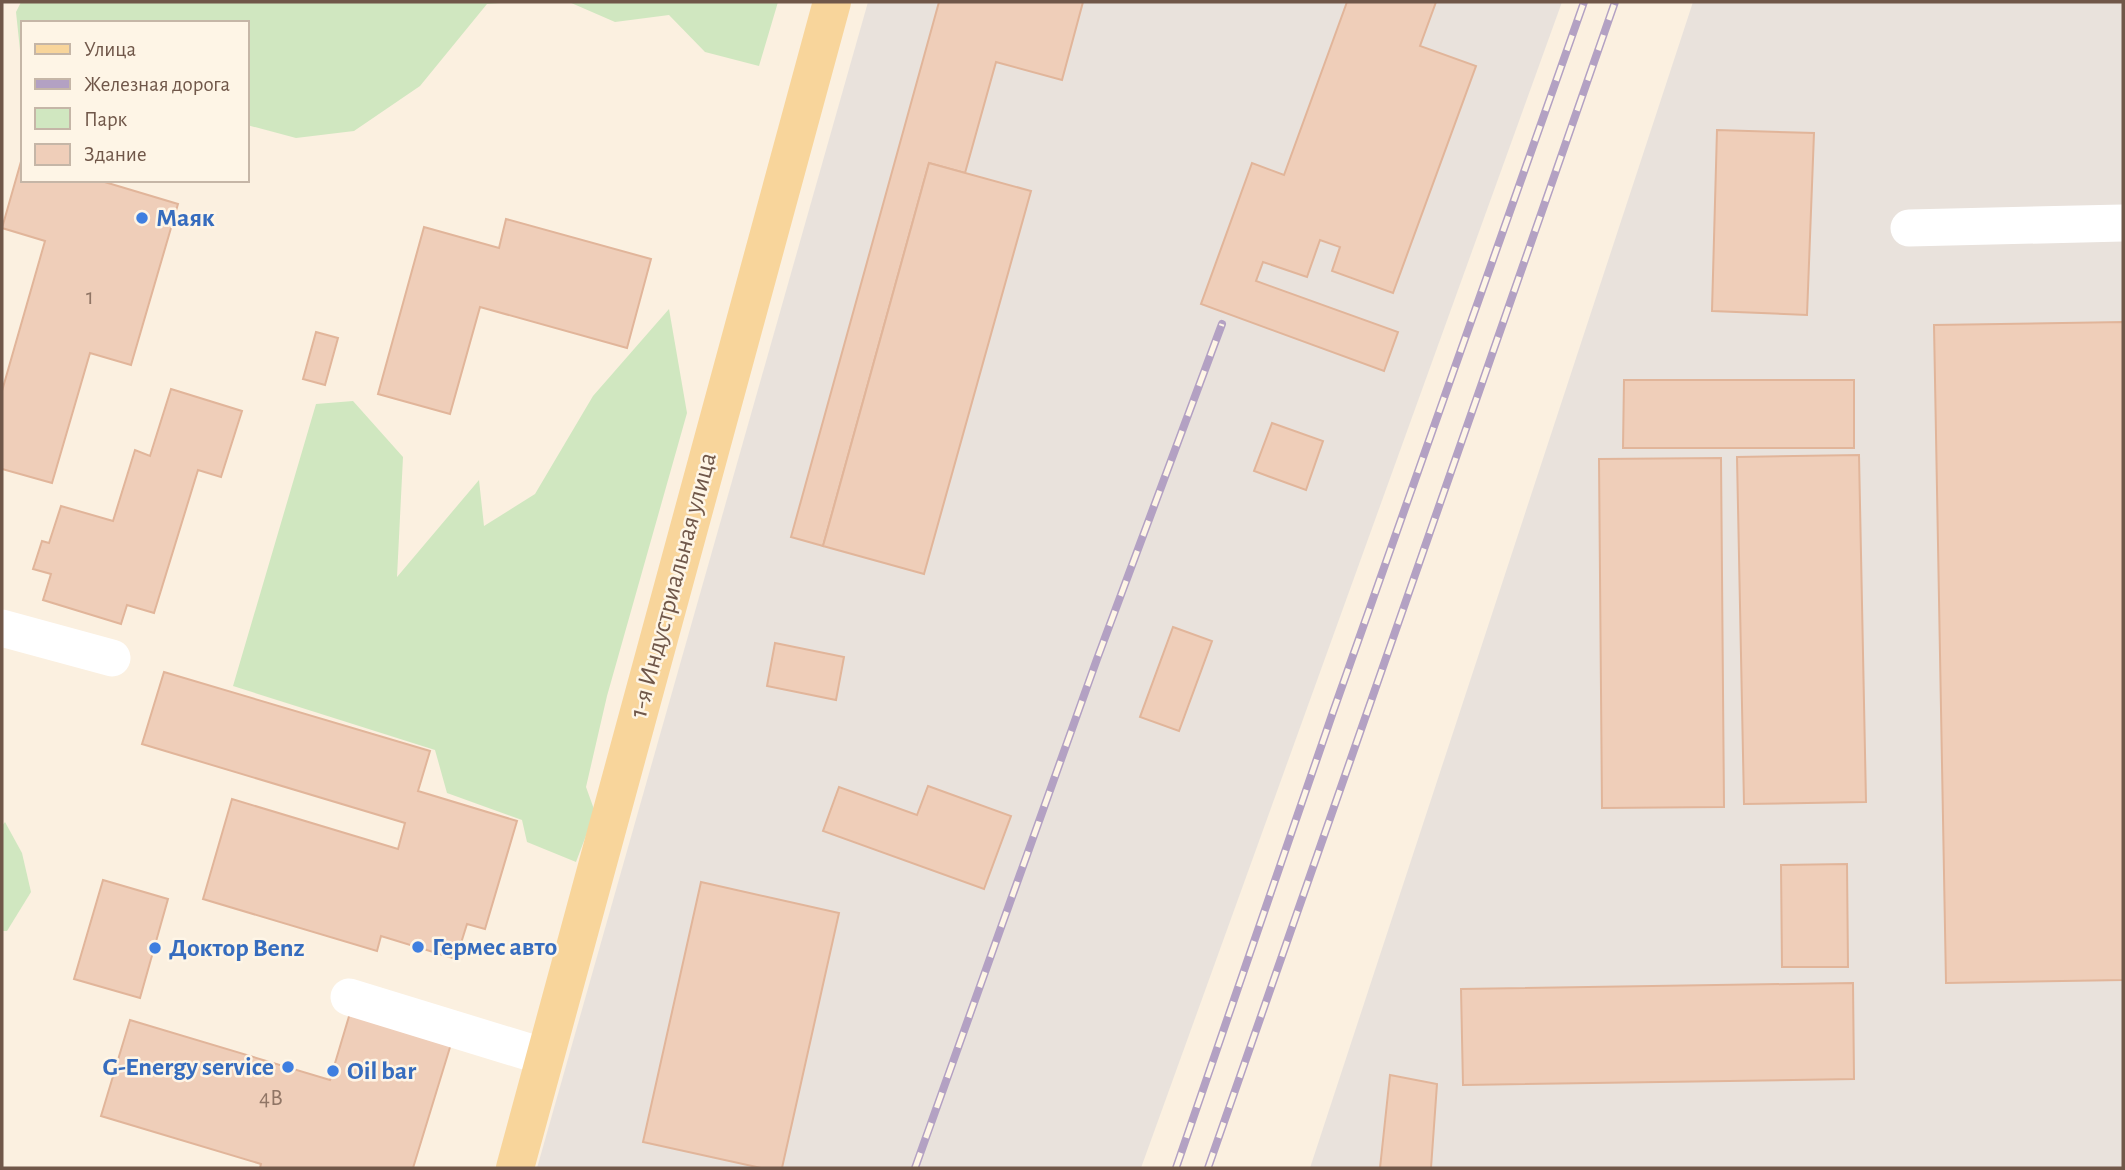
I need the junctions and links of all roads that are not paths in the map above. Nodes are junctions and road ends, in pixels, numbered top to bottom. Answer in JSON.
{"nodes":[{"id":1,"x":832,"y":2,"type":"edge"},
{"id":2,"x":2123,"y":223,"type":"edge"},
{"id":3,"x":1909,"y":228,"type":"dead end"},
{"id":4,"x":2,"y":628,"type":"edge"},
{"id":5,"x":112,"y":658,"type":"dead end"},
{"id":6,"x":349,"y":997,"type":"dead end"},
{"id":7,"x":545,"y":1057,"type":"junction"},
{"id":8,"x":515,"y":1168,"type":"edge"}],
"edges":[{"from":1,"to":7,"type":"main road","name":"1-я Индустриальная улица"},
{"from":2,"to":3,"type":"lane"},
{"from":4,"to":5,"type":"lane"},
{"from":6,"to":7,"type":"lane"},
{"from":7,"to":8,"type":"main road","name":"1-я Индустриальная улица"}]}
